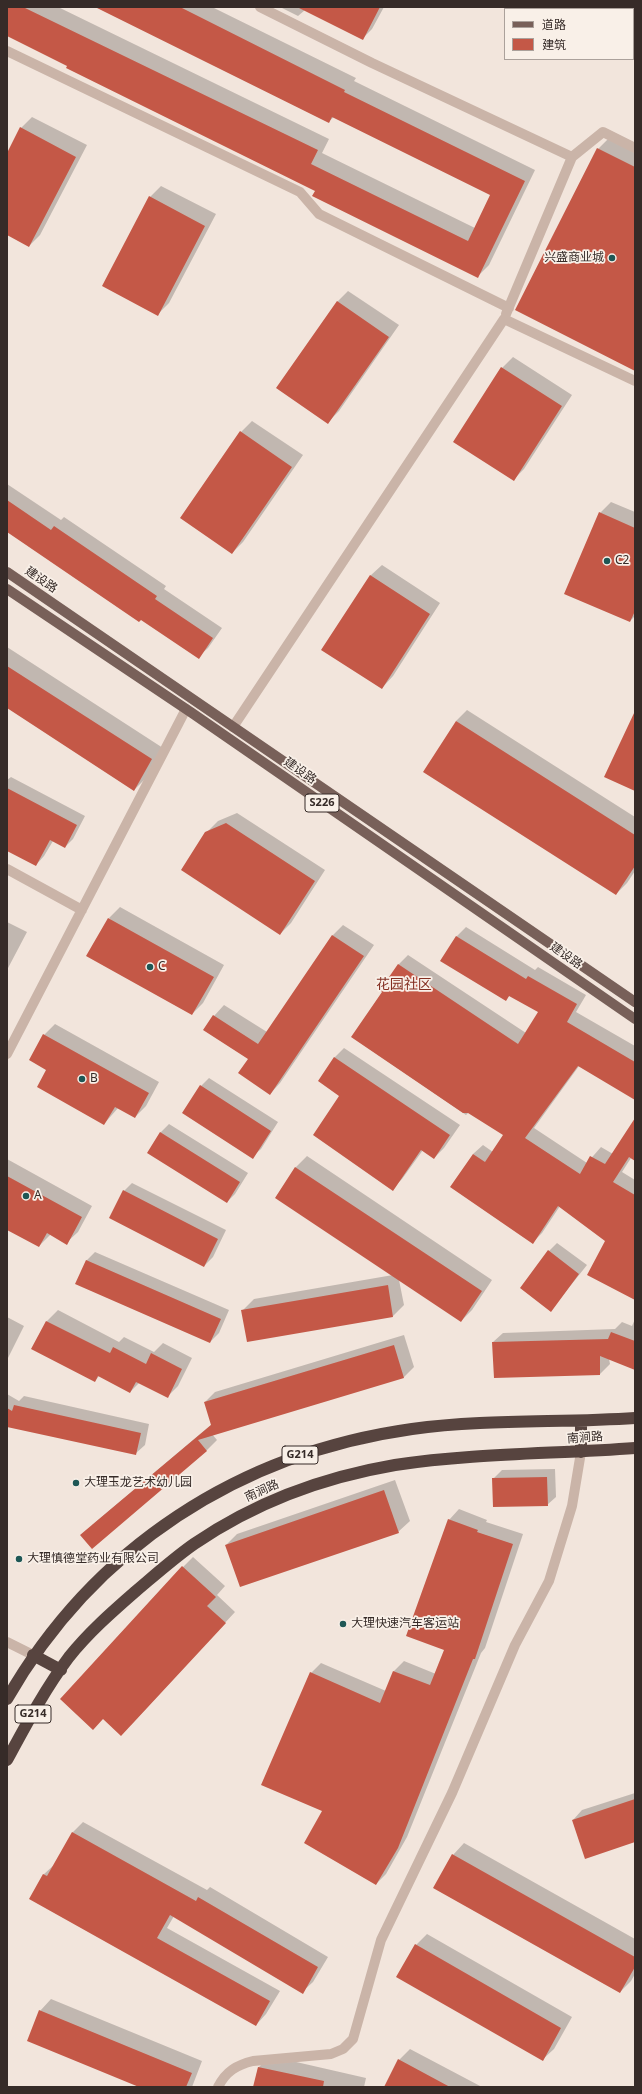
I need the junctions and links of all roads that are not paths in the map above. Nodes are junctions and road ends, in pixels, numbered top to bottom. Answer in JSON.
{"nodes":[{"id":1,"x":260,"y":7,"type":"edge"},
{"id":2,"x":7,"y":51,"type":"edge"},
{"id":3,"x":635,"y":148,"type":"edge"},
{"id":4,"x":572,"y":157,"type":"junction"},
{"id":5,"x":509,"y":308,"type":"junction"},
{"id":6,"x":503,"y":320,"type":"junction"},
{"id":7,"x":635,"y":381,"type":"edge"},
{"id":8,"x":7,"y":572,"type":"edge"},
{"id":9,"x":7,"y":589,"type":"edge"},
{"id":10,"x":186,"y":709,"type":"junction"},
{"id":11,"x":232,"y":726,"type":"junction"},
{"id":12,"x":7,"y":869,"type":"edge"},
{"id":13,"x":82,"y":910,"type":"junction"},
{"id":14,"x":635,"y":1002,"type":"edge"},
{"id":15,"x":635,"y":1019,"type":"edge"},
{"id":16,"x":7,"y":1054,"type":"edge"},
{"id":17,"x":635,"y":1418,"type":"edge"},
{"id":18,"x":581,"y":1422,"type":"junction"},
{"id":19,"x":635,"y":1448,"type":"edge"},
{"id":20,"x":581,"y":1452,"type":"junction"},
{"id":21,"x":7,"y":1642,"type":"edge"},
{"id":22,"x":33,"y":1655,"type":"junction"},
{"id":23,"x":61,"y":1670,"type":"junction"},
{"id":24,"x":7,"y":1699,"type":"edge"},
{"id":25,"x":7,"y":1760,"type":"edge"},
{"id":26,"x":218,"y":2087,"type":"edge"}],
"edges":[{"from":1,"to":4,"type":"street"},
{"from":2,"to":5,"type":"street"},
{"from":3,"to":4,"type":"street"},
{"from":4,"to":5,"type":"street"},
{"from":5,"to":6,"type":"street"},
{"from":6,"to":7,"type":"street"},
{"from":6,"to":11,"type":"street"},
{"from":8,"to":11,"type":"main road","name":"建设路","number":"S226"},
{"from":9,"to":10,"type":"main road","name":"建设路","number":"S226"},
{"from":10,"to":13,"type":"street"},
{"from":10,"to":15,"type":"main road","name":"建设路","number":"S226"},
{"from":11,"to":14,"type":"main road","name":"建设路","number":"S226"},
{"from":12,"to":13,"type":"street"},
{"from":13,"to":16,"type":"street"},
{"from":17,"to":18,"type":"highway","name":"南涧路","number":"G214"},
{"from":18,"to":20,"type":"highway"},
{"from":18,"to":22,"type":"highway","name":"南涧路","number":"G214"},
{"from":19,"to":20,"type":"highway","name":"南涧路","number":"G214"},
{"from":20,"to":23,"type":"highway","name":"南涧路","number":"G214"},
{"from":20,"to":26,"type":"street"},
{"from":21,"to":22,"type":"street"},
{"from":22,"to":23,"type":"highway"},
{"from":22,"to":24,"type":"highway","name":"南涧路","number":"G214"},
{"from":23,"to":25,"type":"highway","name":"南涧路","number":"G214"}]}
